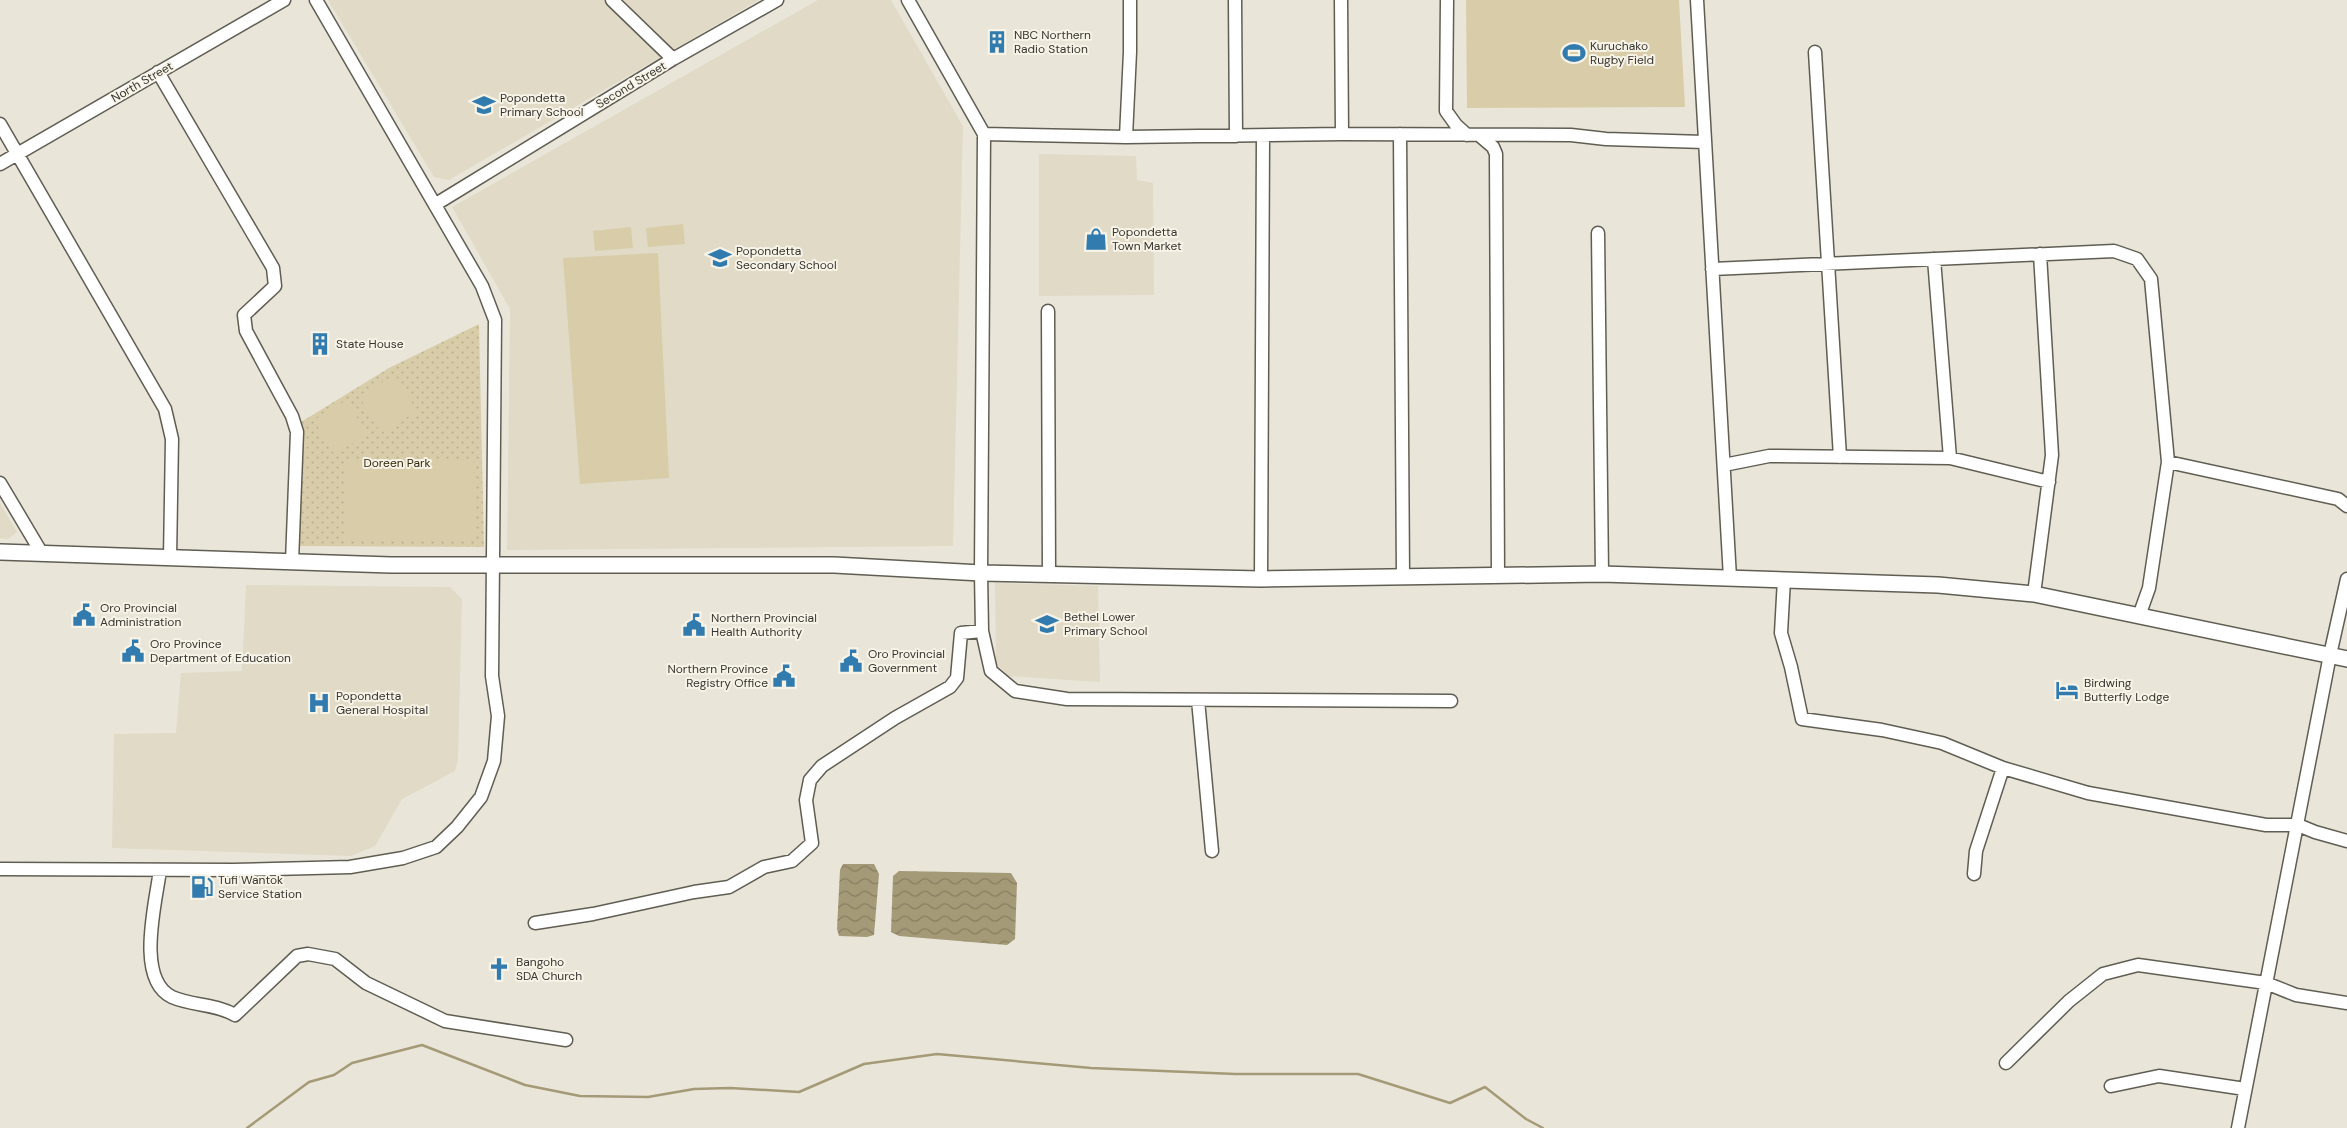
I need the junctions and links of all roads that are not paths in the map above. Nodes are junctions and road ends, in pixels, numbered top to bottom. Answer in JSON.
{"nodes":[{"id":1,"x":284,"y":0,"type":"edge"},
{"id":2,"x":316,"y":0,"type":"edge"},
{"id":3,"x":612,"y":0,"type":"edge"},
{"id":4,"x":777,"y":0,"type":"edge"},
{"id":5,"x":908,"y":0,"type":"edge"},
{"id":6,"x":1130,"y":0,"type":"edge"},
{"id":7,"x":1235,"y":0,"type":"edge"},
{"id":8,"x":1341,"y":0,"type":"edge"},
{"id":9,"x":1447,"y":0,"type":"edge"},
{"id":10,"x":1697,"y":0,"type":"edge"},
{"id":11,"x":1814,"y":52,"type":"dead end"},
{"id":12,"x":674,"y":59,"type":"junction"},
{"id":13,"x":158,"y":72,"type":"junction"},
{"id":14,"x":1446,"y":111,"type":"junction"},
{"id":15,"x":0,"y":124,"type":"edge"},
{"id":16,"x":984,"y":134,"type":"junction"},
{"id":17,"x":1342,"y":134,"type":"junction"},
{"id":18,"x":1400,"y":134,"type":"junction"},
{"id":19,"x":1426,"y":134,"type":"junction"},
{"id":20,"x":1473,"y":135,"type":"junction"},
{"id":21,"x":1510,"y":135,"type":"junction"},
{"id":22,"x":1236,"y":136,"type":"junction"},
{"id":23,"x":1263,"y":136,"type":"junction"},
{"id":24,"x":1126,"y":137,"type":"junction"},
{"id":25,"x":1704,"y":142,"type":"junction"},
{"id":26,"x":17,"y":154,"type":"junction"},
{"id":27,"x":1496,"y":154,"type":"junction"},
{"id":28,"x":0,"y":164,"type":"edge"},
{"id":29,"x":436,"y":204,"type":"junction"},
{"id":30,"x":1598,"y":233,"type":"dead end"},
{"id":31,"x":2040,"y":254,"type":"junction"},
{"id":32,"x":1934,"y":259,"type":"junction"},
{"id":33,"x":1828,"y":264,"type":"junction"},
{"id":34,"x":1712,"y":269,"type":"junction"},
{"id":35,"x":1048,"y":311,"type":"dead end"},
{"id":36,"x":1840,"y":457,"type":"junction"},
{"id":37,"x":1950,"y":458,"type":"junction"},
{"id":38,"x":2168,"y":462,"type":"junction"},
{"id":39,"x":1724,"y":465,"type":"junction"},
{"id":40,"x":2049,"y":482,"type":"junction"},
{"id":41,"x":0,"y":483,"type":"edge"},
{"id":42,"x":2347,"y":506,"type":"edge"},
{"id":43,"x":0,"y":552,"type":"edge"},
{"id":44,"x":41,"y":552,"type":"junction"},
{"id":45,"x":170,"y":558,"type":"junction"},
{"id":46,"x":292,"y":562,"type":"junction"},
{"id":47,"x":492,"y":565,"type":"junction"},
{"id":48,"x":981,"y":573,"type":"junction"},
{"id":49,"x":1049,"y":574,"type":"junction"},
{"id":50,"x":1602,"y":574,"type":"junction"},
{"id":51,"x":1498,"y":576,"type":"junction"},
{"id":52,"x":1402,"y":577,"type":"junction"},
{"id":53,"x":1730,"y":578,"type":"junction"},
{"id":54,"x":2347,"y":578,"type":"edge"},
{"id":55,"x":1261,"y":579,"type":"junction"},
{"id":56,"x":1784,"y":579,"type":"junction"},
{"id":57,"x":2034,"y":594,"type":"junction"},
{"id":58,"x":2138,"y":616,"type":"junction"},
{"id":59,"x":982,"y":631,"type":"junction"},
{"id":60,"x":2330,"y":655,"type":"junction"},
{"id":61,"x":2347,"y":658,"type":"edge"},
{"id":62,"x":1198,"y":700,"type":"junction"},
{"id":63,"x":1452,"y":701,"type":"dead end"},
{"id":64,"x":2003,"y":768,"type":"junction"},
{"id":65,"x":2298,"y":825,"type":"junction"},
{"id":66,"x":2347,"y":841,"type":"edge"},
{"id":67,"x":1212,"y":851,"type":"dead end"},
{"id":68,"x":0,"y":869,"type":"edge"},
{"id":69,"x":160,"y":870,"type":"junction"},
{"id":70,"x":1974,"y":874,"type":"dead end"},
{"id":71,"x":535,"y":923,"type":"dead end"},
{"id":72,"x":2266,"y":983,"type":"junction"},
{"id":73,"x":2347,"y":1003,"type":"edge"},
{"id":74,"x":566,"y":1040,"type":"dead end"},
{"id":75,"x":2006,"y":1064,"type":"dead end"},
{"id":76,"x":2111,"y":1086,"type":"dead end"},
{"id":77,"x":2245,"y":1089,"type":"junction"},
{"id":78,"x":2238,"y":1128,"type":"edge"}],
"edges":[{"from":1,"to":13,"type":"street","name":"North Street"},
{"from":2,"to":29,"type":"street"},
{"from":3,"to":12,"type":"street"},
{"from":4,"to":12,"type":"street","name":"Second Street"},
{"from":5,"to":16,"type":"street"},
{"from":6,"to":24,"type":"street"},
{"from":7,"to":22,"type":"street"},
{"from":8,"to":17,"type":"street"},
{"from":9,"to":14,"type":"street"},
{"from":10,"to":25,"type":"street"},
{"from":11,"to":33,"type":"street"},
{"from":12,"to":29,"type":"street","name":"Second Street"},
{"from":13,"to":26,"type":"street","name":"North Street"},
{"from":13,"to":46,"type":"street"},
{"from":14,"to":19,"type":"street"},
{"from":14,"to":20,"type":"street"},
{"from":15,"to":26,"type":"street"},
{"from":16,"to":24,"type":"street"},
{"from":16,"to":48,"type":"street"},
{"from":17,"to":18,"type":"street"},
{"from":17,"to":23,"type":"street"},
{"from":18,"to":19,"type":"street"},
{"from":18,"to":52,"type":"street"},
{"from":19,"to":20,"type":"street"},
{"from":20,"to":21,"type":"street"},
{"from":20,"to":27,"type":"street"},
{"from":21,"to":25,"type":"street"},
{"from":21,"to":27,"type":"street"},
{"from":22,"to":23,"type":"street"},
{"from":22,"to":24,"type":"street"},
{"from":23,"to":55,"type":"street"},
{"from":25,"to":34,"type":"street"},
{"from":26,"to":28,"type":"street","name":"North Street"},
{"from":26,"to":45,"type":"street"},
{"from":27,"to":51,"type":"street"},
{"from":29,"to":47,"type":"street"},
{"from":30,"to":50,"type":"street"},
{"from":31,"to":32,"type":"street"},
{"from":31,"to":38,"type":"street"},
{"from":31,"to":40,"type":"street"},
{"from":32,"to":33,"type":"street"},
{"from":32,"to":37,"type":"street"},
{"from":33,"to":34,"type":"street"},
{"from":33,"to":36,"type":"street"},
{"from":34,"to":39,"type":"street"},
{"from":35,"to":49,"type":"street"},
{"from":36,"to":37,"type":"street"},
{"from":36,"to":39,"type":"street"},
{"from":37,"to":40,"type":"street"},
{"from":38,"to":42,"type":"street"},
{"from":38,"to":58,"type":"street"},
{"from":39,"to":53,"type":"street"},
{"from":40,"to":57,"type":"street"},
{"from":41,"to":44,"type":"street"},
{"from":43,"to":44,"type":"main road"},
{"from":44,"to":45,"type":"main road"},
{"from":45,"to":46,"type":"main road"},
{"from":46,"to":47,"type":"main road"},
{"from":47,"to":48,"type":"main road"},
{"from":47,"to":69,"type":"street"},
{"from":48,"to":49,"type":"main road"},
{"from":48,"to":59,"type":"street"},
{"from":49,"to":55,"type":"main road"},
{"from":50,"to":51,"type":"main road"},
{"from":50,"to":53,"type":"main road"},
{"from":51,"to":52,"type":"main road"},
{"from":52,"to":55,"type":"main road"},
{"from":53,"to":56,"type":"main road"},
{"from":54,"to":60,"type":"street"},
{"from":56,"to":57,"type":"main road"},
{"from":56,"to":64,"type":"street"},
{"from":57,"to":58,"type":"main road"},
{"from":58,"to":60,"type":"main road"},
{"from":59,"to":62,"type":"street"},
{"from":59,"to":71,"type":"street"},
{"from":60,"to":61,"type":"main road"},
{"from":60,"to":65,"type":"street"},
{"from":62,"to":63,"type":"street"},
{"from":62,"to":67,"type":"street"},
{"from":64,"to":65,"type":"street"},
{"from":64,"to":70,"type":"street"},
{"from":65,"to":66,"type":"street"},
{"from":65,"to":72,"type":"street"},
{"from":68,"to":69,"type":"street"},
{"from":69,"to":74,"type":"street"},
{"from":72,"to":73,"type":"street"},
{"from":72,"to":75,"type":"street"},
{"from":72,"to":77,"type":"street"},
{"from":76,"to":77,"type":"street"},
{"from":77,"to":78,"type":"street"}]}
